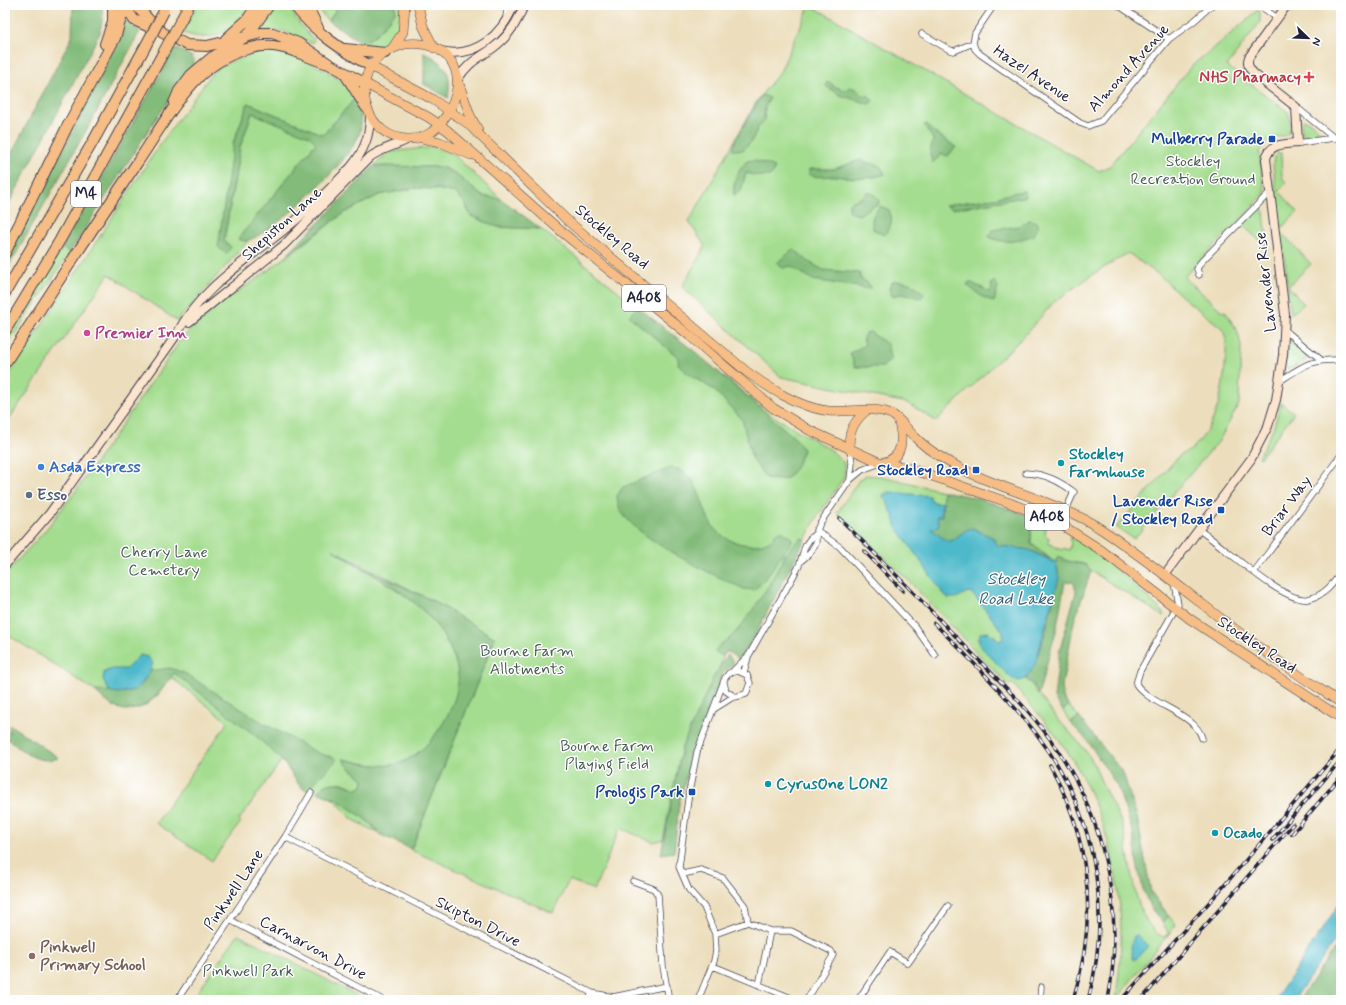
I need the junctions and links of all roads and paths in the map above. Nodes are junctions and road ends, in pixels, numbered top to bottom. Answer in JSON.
{"nodes":[{"id":1,"x":113,"y":5,"type":"edge"},
{"id":2,"x":136,"y":5,"type":"edge"},
{"id":3,"x":189,"y":5,"type":"edge"},
{"id":4,"x":257,"y":5,"type":"edge"},
{"id":5,"x":269,"y":5,"type":"edge"},
{"id":6,"x":294,"y":5,"type":"edge"},
{"id":7,"x":307,"y":5,"type":"edge"},
{"id":8,"x":405,"y":5,"type":"edge"},
{"id":9,"x":418,"y":5,"type":"edge"},
{"id":10,"x":508,"y":5,"type":"edge"},
{"id":11,"x":514,"y":5,"type":"edge"},
{"id":12,"x":524,"y":5,"type":"edge"},
{"id":13,"x":994,"y":5,"type":"edge"},
{"id":14,"x":1118,"y":5,"type":"edge"},
{"id":15,"x":1212,"y":5,"type":"edge"},
{"id":16,"x":1259,"y":5,"type":"edge"},
{"id":17,"x":1287,"y":5,"type":"edge"},
{"id":18,"x":124,"y":6,"type":"edge"},
{"id":19,"x":166,"y":8,"type":"edge"},
{"id":20,"x":1277,"y":18,"type":"junction"},
{"id":21,"x":506,"y":21,"type":"junction"},
{"id":22,"x":164,"y":33,"type":"junction"},
{"id":23,"x":922,"y":34,"type":"dead end"},
{"id":24,"x":322,"y":35,"type":"junction"},
{"id":25,"x":247,"y":36,"type":"junction"},
{"id":26,"x":1169,"y":39,"type":"junction"},
{"id":27,"x":223,"y":41,"type":"junction"},
{"id":28,"x":973,"y":43,"type":"junction"},
{"id":29,"x":338,"y":47,"type":"junction"},
{"id":30,"x":437,"y":49,"type":"junction"},
{"id":31,"x":388,"y":51,"type":"junction"},
{"id":32,"x":329,"y":64,"type":"junction"},
{"id":33,"x":372,"y":67,"type":"junction"},
{"id":34,"x":344,"y":72,"type":"junction"},
{"id":35,"x":94,"y":74,"type":"junction"},
{"id":36,"x":458,"y":81,"type":"junction"},
{"id":37,"x":366,"y":84,"type":"junction"},
{"id":38,"x":1296,"y":107,"type":"junction"},
{"id":39,"x":450,"y":110,"type":"junction"},
{"id":40,"x":368,"y":111,"type":"junction"},
{"id":41,"x":169,"y":116,"type":"junction"},
{"id":42,"x":1080,"y":123,"type":"joint"},
{"id":43,"x":440,"y":125,"type":"junction"},
{"id":44,"x":1341,"y":137,"type":"edge"},
{"id":45,"x":422,"y":138,"type":"junction"},
{"id":46,"x":1334,"y":138,"type":"junction"},
{"id":47,"x":408,"y":139,"type":"junction"},
{"id":48,"x":486,"y":140,"type":"junction"},
{"id":49,"x":1298,"y":143,"type":"junction"},
{"id":50,"x":480,"y":159,"type":"junction"},
{"id":51,"x":1270,"y":192,"type":"junction"},
{"id":52,"x":5,"y":253,"type":"edge"},
{"id":53,"x":1199,"y":275,"type":"dead end"},
{"id":54,"x":5,"y":292,"type":"edge"},
{"id":55,"x":5,"y":331,"type":"edge"},
{"id":56,"x":1286,"y":332,"type":"junction"},
{"id":57,"x":177,"y":334,"type":"junction"},
{"id":58,"x":1320,"y":360,"type":"junction"},
{"id":59,"x":1341,"y":360,"type":"edge"},
{"id":60,"x":5,"y":363,"type":"edge"},
{"id":61,"x":1280,"y":381,"type":"junction"},
{"id":62,"x":866,"y":411,"type":"junction"},
{"id":63,"x":898,"y":419,"type":"junction"},
{"id":64,"x":850,"y":450,"type":"junction"},
{"id":65,"x":1341,"y":455,"type":"edge"},
{"id":66,"x":880,"y":463,"type":"junction"},
{"id":67,"x":1026,"y":472,"type":"dead end"},
{"id":68,"x":850,"y":480,"type":"junction"},
{"id":69,"x":1066,"y":510,"type":"junction"},
{"id":70,"x":1199,"y":530,"type":"junction"},
{"id":71,"x":816,"y":532,"type":"junction"},
{"id":72,"x":802,"y":560,"type":"junction"},
{"id":73,"x":5,"y":565,"type":"edge"},
{"id":74,"x":1254,"y":572,"type":"junction"},
{"id":75,"x":1341,"y":573,"type":"edge"},
{"id":76,"x":1165,"y":575,"type":"junction"},
{"id":77,"x":1174,"y":582,"type":"junction"},
{"id":78,"x":1176,"y":610,"type":"junction"},
{"id":79,"x":749,"y":654,"type":"junction"},
{"id":80,"x":935,"y":655,"type":"dead end"},
{"id":81,"x":733,"y":671,"type":"junction"},
{"id":82,"x":744,"y":672,"type":"junction"},
{"id":83,"x":724,"y":683,"type":"junction"},
{"id":84,"x":733,"y":697,"type":"junction"},
{"id":85,"x":1341,"y":703,"type":"edge"},
{"id":86,"x":714,"y":709,"type":"junction"},
{"id":87,"x":1341,"y":718,"type":"edge"},
{"id":88,"x":1202,"y":738,"type":"dead end"},
{"id":89,"x":311,"y":793,"type":"dead end"},
{"id":90,"x":285,"y":837,"type":"junction"},
{"id":91,"x":683,"y":874,"type":"junction"},
{"id":92,"x":633,"y":881,"type":"dead end"},
{"id":93,"x":948,"y":906,"type":"dead end"},
{"id":94,"x":230,"y":920,"type":"junction"},
{"id":95,"x":748,"y":922,"type":"junction"},
{"id":96,"x":770,"y":931,"type":"junction"},
{"id":97,"x":716,"y":937,"type":"junction"},
{"id":98,"x":712,"y":966,"type":"junction"},
{"id":99,"x":759,"y":985,"type":"junction"},
{"id":100,"x":667,"y":986,"type":"junction"},
{"id":101,"x":1041,"y":987,"type":"dead end"},
{"id":102,"x":592,"y":993,"type":"junction"},
{"id":103,"x":177,"y":1000,"type":"edge"},
{"id":104,"x":383,"y":1000,"type":"edge"},
{"id":105,"x":589,"y":1000,"type":"edge"},
{"id":106,"x":669,"y":1000,"type":"edge"},
{"id":107,"x":698,"y":1000,"type":"edge"},
{"id":108,"x":796,"y":1000,"type":"edge"},
{"id":109,"x":805,"y":1000,"type":"edge"},
{"id":110,"x":858,"y":1000,"type":"edge"},
{"id":111,"x":1040,"y":1000,"type":"edge"}],
"edges":[{"from":1,"to":35,"type":"highway","number":"M4"},
{"from":2,"to":22,"type":"highway","number":"M4"},
{"from":3,"to":55,"type":"highway","number":"M4","bridge":true},
{"from":4,"to":27,"type":"highway","number":"M4"},
{"from":5,"to":25,"type":"highway","number":"M4"},
{"from":6,"to":24,"type":"highway"},
{"from":7,"to":24,"type":"highway"},
{"from":8,"to":31,"type":"main road"},
{"from":9,"to":30,"type":"main road","number":"A408"},
{"from":10,"to":21,"type":"street"},
{"from":11,"to":21,"type":"street"},
{"from":12,"to":36,"type":"street"},
{"from":13,"to":28,"type":"street"},
{"from":14,"to":26,"type":"street"},
{"from":15,"to":26,"type":"street","name":"Almond Avenue"},
{"from":16,"to":20,"type":"street"},
{"from":17,"to":20,"type":"street"},
{"from":18,"to":22,"type":"highway","number":"M4"},
{"from":18,"to":35,"type":"highway","number":"M4"},
{"from":19,"to":54,"type":"highway","number":"M4","bridge":true},
{"from":20,"to":38,"type":"street"},
{"from":21,"to":30,"type":"street"},
{"from":22,"to":27,"type":"highway","number":"M4"},
{"from":23,"to":28,"type":"street"},
{"from":24,"to":29,"type":"highway"},
{"from":25,"to":27,"type":"highway","number":"M4"},
{"from":25,"to":32,"type":"highway","number":"M4"},
{"from":25,"to":41,"type":"highway","number":"M4"},
{"from":26,"to":42,"type":"street","name":"Almond Avenue"},
{"from":28,"to":42,"type":"street","name":"Hazel Avenue"},
{"from":29,"to":31,"type":"highway"},
{"from":29,"to":33,"type":"highway"},
{"from":30,"to":31,"type":"main road"},
{"from":30,"to":36,"type":"main road","number":"A408"},
{"from":31,"to":33,"type":"main road"},
{"from":32,"to":34,"type":"highway","number":"M4"},
{"from":32,"to":41,"type":"highway","number":"M4"},
{"from":33,"to":37,"type":"main road"},
{"from":33,"to":39,"type":"main road","name":"Stockley Road","number":"A408"},
{"from":34,"to":37,"type":"highway","number":"M4"},
{"from":34,"to":40,"type":"highway","number":"M4"},
{"from":35,"to":52,"type":"highway","number":"M4"},
{"from":36,"to":39,"type":"main road"},
{"from":36,"to":48,"type":"main road","number":"A408"},
{"from":37,"to":40,"type":"main road"},
{"from":37,"to":43,"type":"main road","name":"Stockley Road","number":"A408"},
{"from":38,"to":46,"type":"street"},
{"from":38,"to":49,"type":"street"},
{"from":39,"to":43,"type":"main road"},
{"from":39,"to":48,"type":"main road","name":"Stockley Road","number":"A408"},
{"from":40,"to":47,"type":"main road","number":"A408"},
{"from":40,"to":57,"type":"street","name":"Shepiston Lane"},
{"from":41,"to":60,"type":"highway","number":"M4"},
{"from":43,"to":45,"type":"main road"},
{"from":43,"to":50,"type":"main road","name":"Stockley Road","number":"A408"},
{"from":44,"to":46,"type":"street"},
{"from":45,"to":47,"type":"main road","number":"A408"},
{"from":45,"to":50,"type":"main road","number":"A408"},
{"from":46,"to":49,"type":"street"},
{"from":47,"to":57,"type":"street","name":"Shepiston Lane"},
{"from":48,"to":62,"type":"main road","name":"Stockley Road","number":"A408"},
{"from":49,"to":51,"type":"street","name":"Lavender Rise"},
{"from":50,"to":64,"type":"main road","name":"Stockley Road","number":"A408"},
{"from":51,"to":53,"type":"street","name":"Lavender Rise"},
{"from":51,"to":56,"type":"street","name":"Lavender Rise"},
{"from":56,"to":58,"type":"street"},
{"from":56,"to":61,"type":"street","name":"Lavender Rise"},
{"from":57,"to":73,"type":"street","name":"Shepiston Lane"},
{"from":58,"to":59,"type":"street"},
{"from":58,"to":61,"type":"street"},
{"from":61,"to":70,"type":"street","name":"Lavender Rise"},
{"from":62,"to":63,"type":"main road","name":"Stockley Road","number":"A408"},
{"from":62,"to":64,"type":"main road"},
{"from":63,"to":66,"type":"main road"},
{"from":63,"to":69,"type":"main road","name":"Stockley Road","number":"A408"},
{"from":64,"to":66,"type":"main road","name":"Stockley Road","number":"A408"},
{"from":64,"to":68,"type":"street"},
{"from":65,"to":74,"type":"street","name":"Briar Way"},
{"from":66,"to":68,"type":"street"},
{"from":66,"to":78,"type":"main road","name":"Stockley Road","number":"A408"},
{"from":67,"to":69,"type":"street"},
{"from":68,"to":71,"type":"street"},
{"from":69,"to":76,"type":"main road","name":"Stockley Road","number":"A408"},
{"from":70,"to":74,"type":"street"},
{"from":70,"to":76,"type":"street","name":"Lavender Rise"},
{"from":71,"to":72,"type":"street"},
{"from":71,"to":72,"type":"street"},
{"from":71,"to":80,"type":"street"},
{"from":72,"to":79,"type":"street"},
{"from":74,"to":75,"type":"street"},
{"from":76,"to":77,"type":"main road","name":"Stockley Road","number":"A408"},
{"from":77,"to":78,"type":"street"},
{"from":77,"to":85,"type":"main road","name":"Stockley Road","number":"A408"},
{"from":78,"to":87,"type":"main road","name":"Stockley Road","number":"A408"},
{"from":78,"to":88,"type":"street"},
{"from":79,"to":81,"type":"street"},
{"from":79,"to":82,"type":"street"},
{"from":81,"to":82,"type":"street"},
{"from":81,"to":83,"type":"street"},
{"from":82,"to":84,"type":"street"},
{"from":83,"to":84,"type":"street"},
{"from":83,"to":86,"type":"street"},
{"from":84,"to":86,"type":"street"},
{"from":86,"to":91,"type":"street"},
{"from":89,"to":90,"type":"street","name":"Pinkwell Lane"},
{"from":90,"to":94,"type":"street","name":"Pinkwell Lane"},
{"from":90,"to":102,"type":"street","name":"Skipton Drive"},
{"from":91,"to":95,"type":"street"},
{"from":91,"to":97,"type":"street"},
{"from":92,"to":100,"type":"street"},
{"from":93,"to":110,"type":"street"},
{"from":94,"to":103,"type":"street","name":"Pinkwell Lane"},
{"from":94,"to":104,"type":"street","name":"Carnarvon Drive"},
{"from":95,"to":96,"type":"street"},
{"from":95,"to":97,"type":"street"},
{"from":96,"to":99,"type":"street"},
{"from":96,"to":109,"type":"street"},
{"from":97,"to":98,"type":"street"},
{"from":98,"to":99,"type":"street"},
{"from":98,"to":107,"type":"street"},
{"from":99,"to":108,"type":"street"},
{"from":100,"to":102,"type":"street","name":"Skipton Drive"},
{"from":100,"to":106,"type":"street"},
{"from":101,"to":111,"type":"street"},
{"from":102,"to":105,"type":"street"}]}
